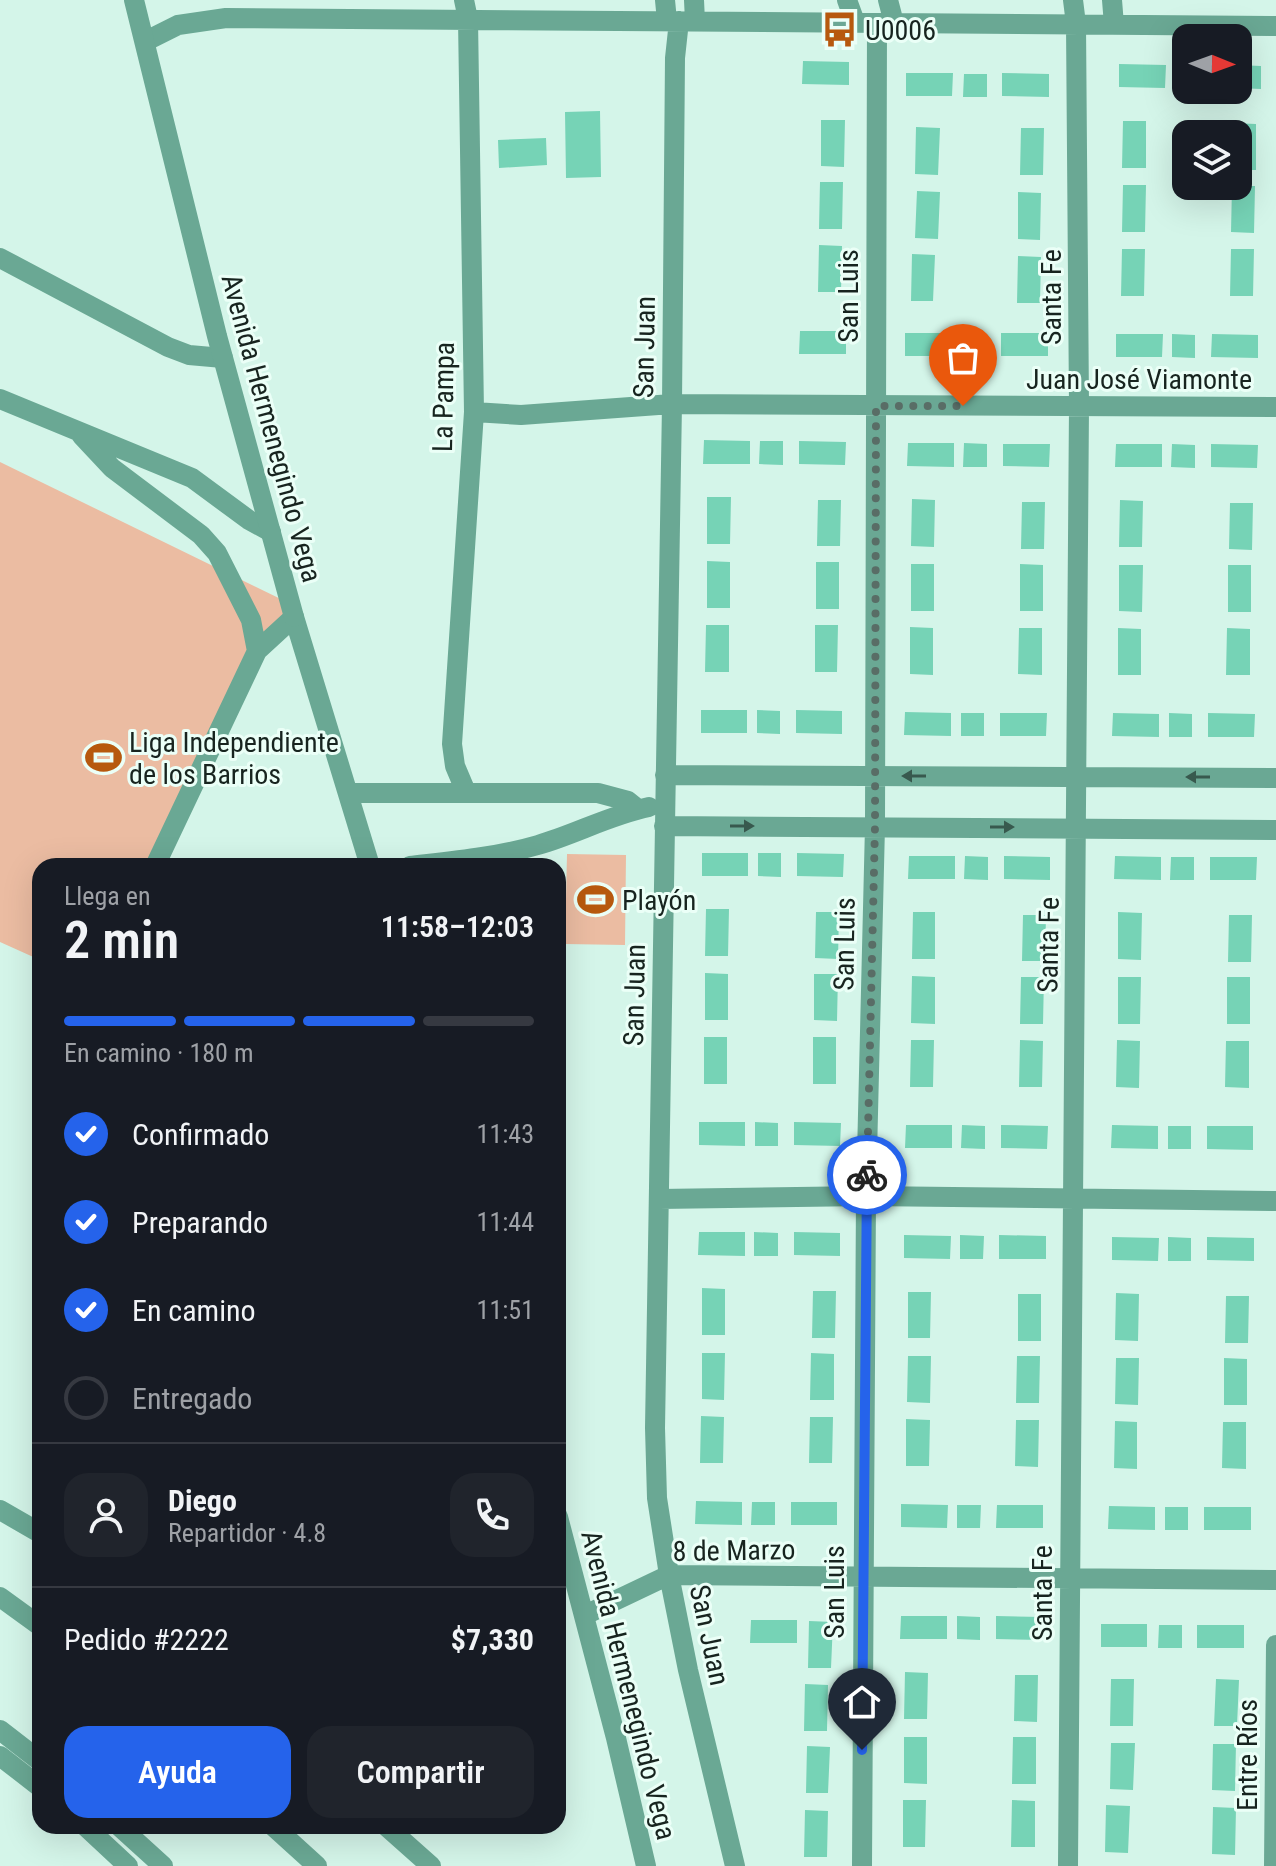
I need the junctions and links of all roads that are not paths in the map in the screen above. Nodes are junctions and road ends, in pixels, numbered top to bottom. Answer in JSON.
{"nodes":[{"id":1,"x":134,"y":0,"type":"edge"},
{"id":2,"x":694,"y":0,"type":"edge"},
{"id":3,"x":847,"y":0,"type":"edge"},
{"id":4,"x":888,"y":0,"type":"edge"},
{"id":5,"x":1073,"y":0,"type":"edge"},
{"id":6,"x":1112,"y":0,"type":"edge"},
{"id":7,"x":300,"y":9,"type":"edge"},
{"id":8,"x":466,"y":9,"type":"edge"},
{"id":9,"x":676,"y":16,"type":"edge"},
{"id":10,"x":855,"y":22,"type":"junction"},
{"id":11,"x":885,"y":23,"type":"junction"},
{"id":12,"x":1076,"y":24,"type":"junction"},
{"id":13,"x":1114,"y":25,"type":"junction"},
{"id":14,"x":1276,"y":26,"type":"edge"},
{"id":15,"x":146,"y":41,"type":"junction"},
{"id":16,"x":0,"y":258,"type":"edge"},
{"id":17,"x":223,"y":358,"type":"junction"},
{"id":18,"x":0,"y":399,"type":"edge"},
{"id":19,"x":672,"y":404,"type":"junction"},
{"id":20,"x":876,"y":406,"type":"junction"},
{"id":21,"x":1079,"y":406,"type":"junction"},
{"id":22,"x":1276,"y":407,"type":"edge"},
{"id":23,"x":474,"y":412,"type":"junction"},
{"id":24,"x":77,"y":430,"type":"junction"},
{"id":25,"x":271,"y":532,"type":"junction"},
{"id":26,"x":294,"y":617,"type":"junction"},
{"id":27,"x":257,"y":651,"type":"junction"},
{"id":28,"x":665,"y":775,"type":"junction"},
{"id":29,"x":874,"y":776,"type":"junction"},
{"id":30,"x":1076,"y":777,"type":"junction"},
{"id":31,"x":1276,"y":778,"type":"edge"},
{"id":32,"x":466,"y":792,"type":"junction"},
{"id":33,"x":348,"y":793,"type":"junction"},
{"id":34,"x":664,"y":804,"type":"junction"},
{"id":35,"x":638,"y":809,"type":"junction"},
{"id":36,"x":664,"y":826,"type":"junction"},
{"id":37,"x":875,"y":826,"type":"junction"},
{"id":38,"x":1077,"y":828,"type":"junction"},
{"id":39,"x":1276,"y":830,"type":"edge"},
{"id":40,"x":159,"y":858,"type":"edge"},
{"id":41,"x":368,"y":858,"type":"edge"},
{"id":42,"x":460,"y":858,"type":"edge"},
{"id":43,"x":866,"y":1196,"type":"junction"},
{"id":44,"x":1073,"y":1198,"type":"junction"},
{"id":45,"x":659,"y":1199,"type":"junction"},
{"id":46,"x":1276,"y":1201,"type":"edge"},
{"id":47,"x":0,"y":1510,"type":"edge"},
{"id":48,"x":32,"y":1528,"type":"edge"},
{"id":49,"x":566,"y":1546,"type":"edge"},
{"id":50,"x":669,"y":1575,"type":"junction"},
{"id":51,"x":862,"y":1577,"type":"junction"},
{"id":52,"x":1070,"y":1580,"type":"junction"},
{"id":53,"x":1276,"y":1580,"type":"edge"},
{"id":54,"x":0,"y":1597,"type":"edge"},
{"id":55,"x":585,"y":1615,"type":"junction"},
{"id":56,"x":32,"y":1620,"type":"edge"},
{"id":57,"x":1276,"y":1645,"type":"edge"},
{"id":58,"x":0,"y":1730,"type":"edge"},
{"id":59,"x":32,"y":1755,"type":"edge"},
{"id":60,"x":0,"y":1756,"type":"edge"},
{"id":61,"x":32,"y":1781,"type":"edge"},
{"id":62,"x":94,"y":1834,"type":"edge"},
{"id":63,"x":128,"y":1834,"type":"edge"},
{"id":64,"x":282,"y":1834,"type":"edge"},
{"id":65,"x":395,"y":1834,"type":"edge"},
{"id":66,"x":128,"y":1866,"type":"edge"},
{"id":67,"x":163,"y":1866,"type":"edge"},
{"id":68,"x":317,"y":1866,"type":"edge"},
{"id":69,"x":431,"y":1866,"type":"edge"},
{"id":70,"x":646,"y":1866,"type":"edge"},
{"id":71,"x":735,"y":1866,"type":"edge"},
{"id":72,"x":862,"y":1866,"type":"edge"},
{"id":73,"x":1068,"y":1866,"type":"edge"},
{"id":74,"x":1274,"y":1866,"type":"edge"}],
"edges":[{"from":1,"to":15,"type":"street","name":"Avenida Hermenegindo Vega"},
{"from":2,"to":9,"type":"street","name":"San Juan"},
{"from":3,"to":10,"type":"street"},
{"from":4,"to":11,"type":"street","name":"San Luis"},
{"from":5,"to":12,"type":"street","name":"Santa Fe"},
{"from":6,"to":13,"type":"street"},
{"from":7,"to":8,"type":"street"},
{"from":7,"to":15,"type":"street"},
{"from":8,"to":9,"type":"street"},
{"from":8,"to":23,"type":"street","name":"La Pampa"},
{"from":9,"to":10,"type":"street"},
{"from":9,"to":19,"type":"street","name":"San Juan"},
{"from":10,"to":11,"type":"street"},
{"from":11,"to":12,"type":"street"},
{"from":11,"to":20,"type":"street","name":"San Luis"},
{"from":12,"to":13,"type":"street"},
{"from":12,"to":21,"type":"street","name":"Santa Fe"},
{"from":13,"to":14,"type":"street"},
{"from":15,"to":17,"type":"street","name":"Avenida Hermenegindo Vega"},
{"from":16,"to":17,"type":"street"},
{"from":17,"to":25,"type":"street","name":"Avenida Hermenegindo Vega"},
{"from":18,"to":24,"type":"street"},
{"from":19,"to":20,"type":"street","name":"Juan José Viamonte"},
{"from":19,"to":23,"type":"street","name":"Juan José Viamonte"},
{"from":19,"to":28,"type":"street","name":"San Juan"},
{"from":20,"to":21,"type":"street","name":"Juan José Viamonte"},
{"from":20,"to":29,"type":"street","name":"San Luis"},
{"from":21,"to":22,"type":"street","name":"Juan José Viamonte"},
{"from":21,"to":30,"type":"street","name":"Santa Fe"},
{"from":23,"to":32,"type":"street","name":"La Pampa"},
{"from":24,"to":25,"type":"street"},
{"from":24,"to":27,"type":"street"},
{"from":25,"to":26,"type":"street","name":"Avenida Hermenegindo Vega"},
{"from":26,"to":27,"type":"street"},
{"from":26,"to":33,"type":"street","name":"Avenida Hermenegindo Vega"},
{"from":27,"to":40,"type":"street"},
{"from":28,"to":29,"type":"street"},
{"from":28,"to":34,"type":"street","name":"San Juan"},
{"from":30,"to":29,"type":"street","one_way":true},
{"from":29,"to":37,"type":"street","name":"San Luis"},
{"from":31,"to":30,"type":"street","one_way":true},
{"from":30,"to":38,"type":"street","name":"Santa Fe"},
{"from":32,"to":33,"type":"street"},
{"from":32,"to":35,"type":"street"},
{"from":33,"to":41,"type":"street","name":"Avenida Hermenegindo Vega"},
{"from":34,"to":35,"type":"street"},
{"from":34,"to":36,"type":"street","name":"San Juan"},
{"from":35,"to":42,"type":"street"},
{"from":36,"to":37,"type":"street","one_way":true},
{"from":36,"to":45,"type":"street","name":"San Juan"},
{"from":37,"to":38,"type":"street","one_way":true},
{"from":37,"to":43,"type":"street","name":"San Luis"},
{"from":38,"to":39,"type":"street"},
{"from":38,"to":44,"type":"street","name":"Santa Fe"},
{"from":43,"to":44,"type":"street"},
{"from":43,"to":45,"type":"street"},
{"from":43,"to":51,"type":"street","name":"San Luis"},
{"from":44,"to":46,"type":"street"},
{"from":44,"to":52,"type":"street","name":"Santa Fe"},
{"from":45,"to":50,"type":"street","name":"San Juan"},
{"from":47,"to":48,"type":"street"},
{"from":49,"to":55,"type":"street","name":"Avenida Hermenegindo Vega"},
{"from":50,"to":51,"type":"street","name":"8 de Marzo"},
{"from":50,"to":55,"type":"street","name":"8 de Marzo"},
{"from":50,"to":71,"type":"street","name":"San Juan"},
{"from":51,"to":52,"type":"street","name":"8 de Marzo"},
{"from":51,"to":72,"type":"street","name":"San Luis"},
{"from":52,"to":53,"type":"street","name":"8 de Marzo"},
{"from":52,"to":73,"type":"street","name":"Santa Fe"},
{"from":54,"to":56,"type":"street"},
{"from":55,"to":70,"type":"street","name":"Avenida Hermenegindo Vega"},
{"from":57,"to":74,"type":"street","name":"Entre Ríos"},
{"from":58,"to":59,"type":"street"},
{"from":60,"to":61,"type":"street"},
{"from":62,"to":66,"type":"street"},
{"from":63,"to":67,"type":"street"},
{"from":64,"to":68,"type":"street"},
{"from":65,"to":69,"type":"street"}]}
